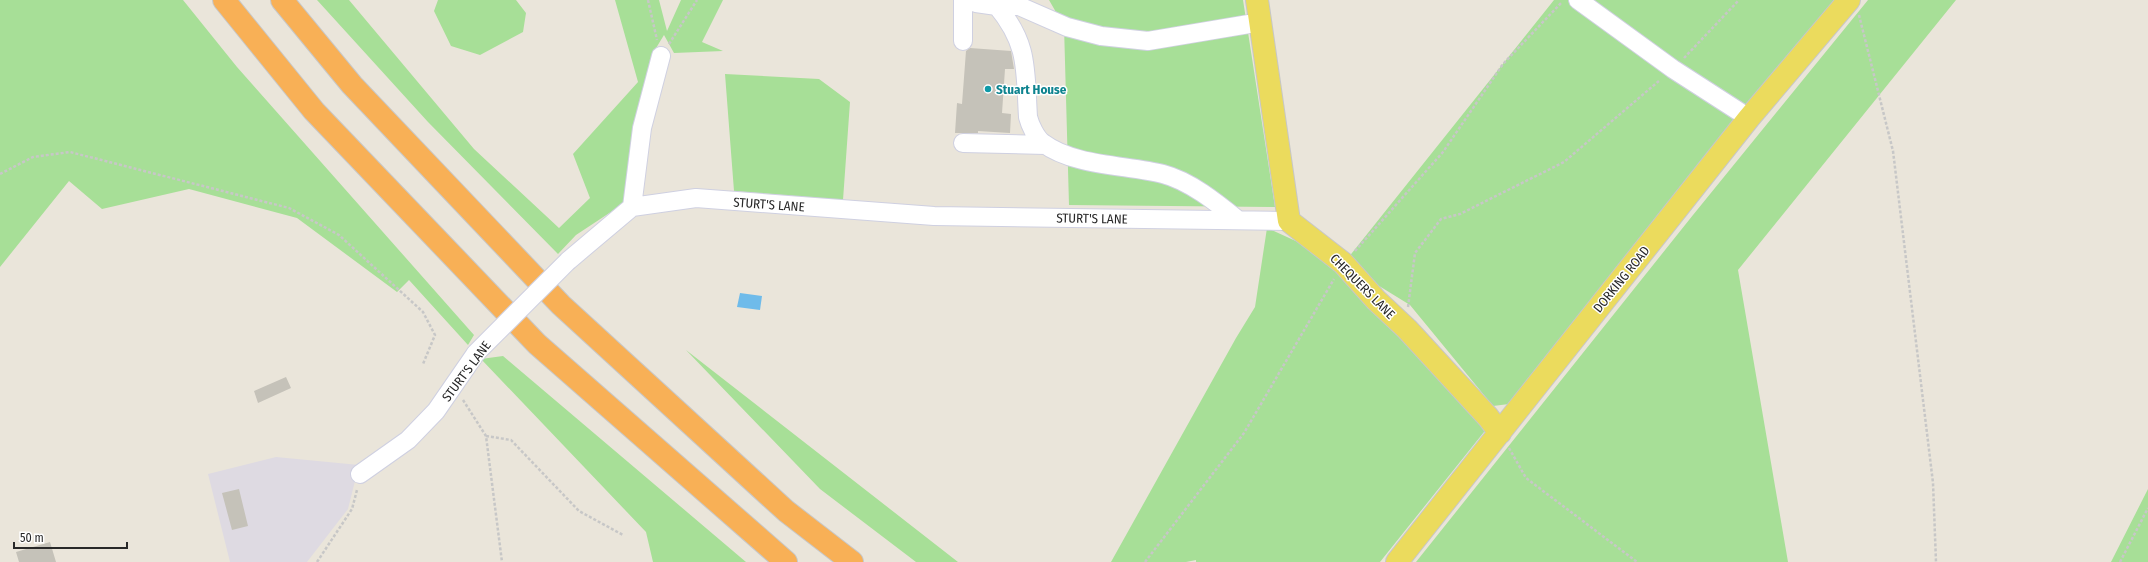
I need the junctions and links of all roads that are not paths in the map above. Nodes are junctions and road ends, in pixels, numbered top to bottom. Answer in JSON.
{"nodes":[{"id":1,"x":224,"y":0,"type":"edge"},
{"id":2,"x":282,"y":0,"type":"edge"},
{"id":3,"x":963,"y":0,"type":"edge"},
{"id":4,"x":973,"y":0,"type":"edge"},
{"id":5,"x":1257,"y":0,"type":"edge"},
{"id":6,"x":1578,"y":0,"type":"edge"},
{"id":7,"x":1853,"y":4,"type":"edge"},
{"id":8,"x":998,"y":6,"type":"junction"},
{"id":9,"x":1261,"y":22,"type":"junction"},
{"id":10,"x":963,"y":41,"type":"dead end"},
{"id":11,"x":661,"y":56,"type":"road end"},
{"id":12,"x":1749,"y":118,"type":"junction"},
{"id":13,"x":963,"y":143,"type":"dead end"},
{"id":14,"x":1046,"y":145,"type":"junction"},
{"id":15,"x":632,"y":207,"type":"junction"},
{"id":16,"x":1238,"y":220,"type":"junction"},
{"id":17,"x":1289,"y":221,"type":"junction"},
{"id":18,"x":1500,"y":433,"type":"junction"},
{"id":19,"x":360,"y":474,"type":"road end"},
{"id":20,"x":786,"y":562,"type":"edge"},
{"id":21,"x":852,"y":562,"type":"edge"},
{"id":22,"x":1397,"y":562,"type":"edge"}],
"edges":[{"from":1,"to":20,"type":"highway"},
{"from":2,"to":21,"type":"highway"},
{"from":3,"to":10,"type":"street"},
{"from":4,"to":8,"type":"street"},
{"from":5,"to":9,"type":"main road"},
{"from":6,"to":12,"type":"street"},
{"from":7,"to":12,"type":"main road","name":"DORKING ROAD"},
{"from":8,"to":9,"type":"street"},
{"from":8,"to":14,"type":"street"},
{"from":9,"to":17,"type":"main road"},
{"from":11,"to":15,"type":"street"},
{"from":12,"to":18,"type":"main road","name":"DORKING ROAD"},
{"from":13,"to":14,"type":"street"},
{"from":14,"to":16,"type":"street"},
{"from":15,"to":16,"type":"street","name":"STURT'S LANE"},
{"from":15,"to":19,"type":"street","name":"STURT'S LANE","bridge":true},
{"from":16,"to":17,"type":"street","name":"STURT'S LANE"},
{"from":17,"to":18,"type":"main road","name":"CHEQUERS LANE"},
{"from":18,"to":22,"type":"main road","name":"DORKING ROAD"}]}
